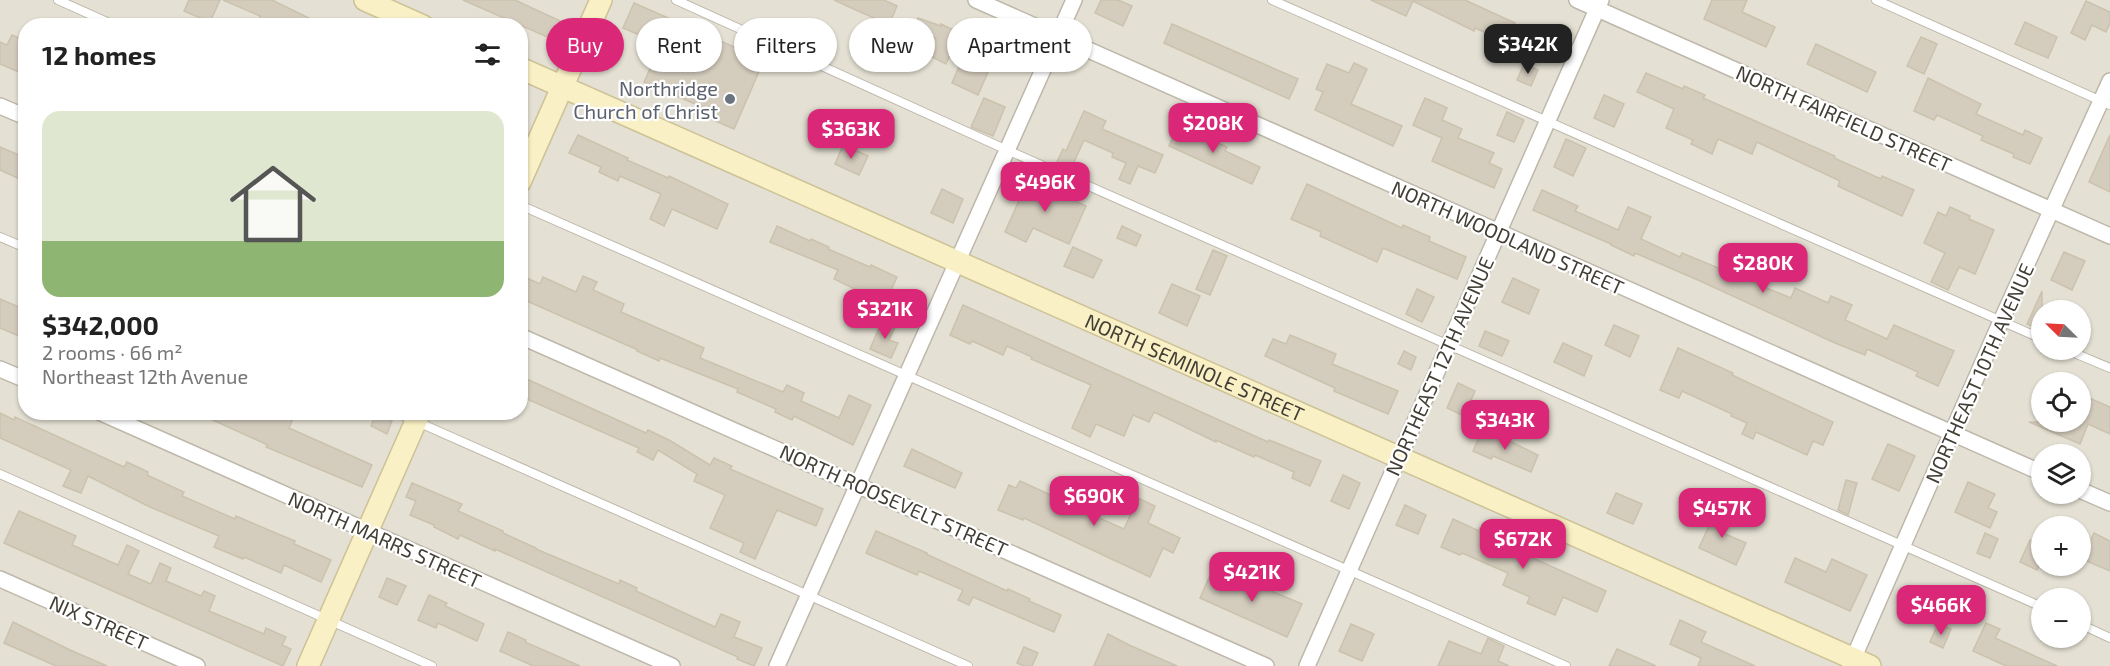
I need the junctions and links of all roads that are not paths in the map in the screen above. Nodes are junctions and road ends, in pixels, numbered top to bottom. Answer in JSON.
{"nodes":[{"id":1,"x":58,"y":0,"type":"edge"},
{"id":2,"x":365,"y":0,"type":"edge"},
{"id":3,"x":601,"y":0,"type":"edge"},
{"id":4,"x":676,"y":0,"type":"edge"},
{"id":5,"x":975,"y":0,"type":"edge"},
{"id":6,"x":1074,"y":0,"type":"edge"},
{"id":7,"x":1272,"y":0,"type":"edge"},
{"id":8,"x":1577,"y":0,"type":"edge"},
{"id":9,"x":1876,"y":0,"type":"edge"},
{"id":10,"x":1599,"y":4,"type":"edge"},
{"id":11,"x":98,"y":18,"type":"edge"},
{"id":12,"x":405,"y":18,"type":"edge"},
{"id":13,"x":1016,"y":18,"type":"edge"},
{"id":14,"x":1066,"y":18,"type":"edge"},
{"id":15,"x":1092,"y":51,"type":"edge"},
{"id":16,"x":528,"y":72,"type":"edge"},
{"id":17,"x":1042,"y":72,"type":"edge"},
{"id":18,"x":2110,"y":81,"type":"edge"},
{"id":19,"x":563,"y":87,"type":"junction"},
{"id":20,"x":2106,"y":103,"type":"edge"},
{"id":21,"x":0,"y":106,"type":"edge"},
{"id":22,"x":18,"y":114,"type":"edge"},
{"id":23,"x":1547,"y":120,"type":"junction"},
{"id":24,"x":1007,"y":150,"type":"junction"},
{"id":25,"x":528,"y":164,"type":"edge"},
{"id":26,"x":528,"y":209,"type":"edge"},
{"id":27,"x":2052,"y":210,"type":"junction"},
{"id":28,"x":1498,"y":232,"type":"junction"},
{"id":29,"x":2110,"y":236,"type":"edge"},
{"id":30,"x":0,"y":237,"type":"edge"},
{"id":31,"x":18,"y":245,"type":"edge"},
{"id":32,"x":958,"y":262,"type":"junction"},
{"id":33,"x":2001,"y":321,"type":"junction"},
{"id":34,"x":2031,"y":334,"type":"edge"},
{"id":35,"x":528,"y":339,"type":"edge"},
{"id":36,"x":1449,"y":344,"type":"junction"},
{"id":37,"x":2091,"y":360,"type":"edge"},
{"id":38,"x":2110,"y":368,"type":"edge"},
{"id":39,"x":0,"y":369,"type":"edge"},
{"id":40,"x":908,"y":375,"type":"junction"},
{"id":41,"x":18,"y":377,"type":"edge"},
{"id":42,"x":117,"y":420,"type":"edge"},
{"id":43,"x":417,"y":420,"type":"edge"},
{"id":44,"x":425,"y":420,"type":"edge"},
{"id":45,"x":1952,"y":433,"type":"junction"},
{"id":46,"x":1399,"y":458,"type":"junction"},
{"id":47,"x":2031,"y":468,"type":"edge"},
{"id":48,"x":0,"y":474,"type":"edge"},
{"id":49,"x":859,"y":484,"type":"junction"},
{"id":50,"x":2091,"y":495,"type":"edge"},
{"id":51,"x":2110,"y":503,"type":"edge"},
{"id":52,"x":367,"y":532,"type":"junction"},
{"id":53,"x":1903,"y":545,"type":"junction"},
{"id":54,"x":1349,"y":570,"type":"junction"},
{"id":55,"x":0,"y":579,"type":"edge"},
{"id":56,"x":809,"y":596,"type":"junction"},
{"id":57,"x":2031,"y":602,"type":"edge"},
{"id":58,"x":328,"y":620,"type":"junction"},
{"id":59,"x":2091,"y":629,"type":"edge"},
{"id":60,"x":2110,"y":638,"type":"edge"},
{"id":61,"x":1857,"y":664,"type":"edge"},
{"id":62,"x":197,"y":666,"type":"edge"},
{"id":63,"x":308,"y":666,"type":"edge"},
{"id":64,"x":432,"y":666,"type":"edge"},
{"id":65,"x":672,"y":666,"type":"edge"},
{"id":66,"x":777,"y":666,"type":"edge"},
{"id":67,"x":968,"y":666,"type":"edge"},
{"id":68,"x":1266,"y":666,"type":"edge"},
{"id":69,"x":1307,"y":666,"type":"edge"},
{"id":70,"x":1566,"y":666,"type":"edge"}],
"edges":[{"from":1,"to":11,"type":"lane"},
{"from":2,"to":12,"type":"street"},
{"from":3,"to":19,"type":"street"},
{"from":4,"to":24,"type":"lane"},
{"from":5,"to":13,"type":"street","name":"NORTH WOODLAND STREET"},
{"from":6,"to":14,"type":"street"},
{"from":7,"to":23,"type":"lane"},
{"from":8,"to":10,"type":"street","name":"NORTH FAIRFIELD STREET"},
{"from":9,"to":20,"type":"lane"},
{"from":10,"to":23,"type":"street","name":"NORTHEAST 12TH AVENUE"},
{"from":10,"to":27,"type":"street","name":"NORTH FAIRFIELD STREET"},
{"from":15,"to":28,"type":"street","name":"NORTH WOODLAND STREET"},
{"from":16,"to":19,"type":"street","name":"NORTH SEMINOLE STREET"},
{"from":17,"to":24,"type":"street"},
{"from":18,"to":20,"type":"street","name":"NORTHEAST 10TH AVENUE"},
{"from":19,"to":25,"type":"street"},
{"from":19,"to":32,"type":"street","name":"NORTH SEMINOLE STREET"},
{"from":20,"to":27,"type":"street","name":"NORTHEAST 10TH AVENUE"},
{"from":21,"to":22,"type":"street"},
{"from":23,"to":28,"type":"street","name":"NORTHEAST 12TH AVENUE"},
{"from":23,"to":33,"type":"lane"},
{"from":24,"to":32,"type":"street"},
{"from":24,"to":36,"type":"lane"},
{"from":26,"to":40,"type":"lane"},
{"from":27,"to":29,"type":"street","name":"NORTH FAIRFIELD STREET"},
{"from":27,"to":33,"type":"street","name":"NORTHEAST 10TH AVENUE"},
{"from":28,"to":36,"type":"street","name":"NORTHEAST 12TH AVENUE"},
{"from":28,"to":45,"type":"street","name":"NORTH WOODLAND STREET"},
{"from":30,"to":31,"type":"lane"},
{"from":32,"to":40,"type":"street"},
{"from":32,"to":46,"type":"street","name":"NORTH SEMINOLE STREET"},
{"from":33,"to":34,"type":"lane"},
{"from":33,"to":45,"type":"street","name":"NORTHEAST 10TH AVENUE"},
{"from":35,"to":49,"type":"street","name":"NORTH ROOSEVELT STREET"},
{"from":36,"to":46,"type":"street","name":"NORTHEAST 12TH AVENUE"},
{"from":36,"to":53,"type":"lane"},
{"from":37,"to":38,"type":"lane"},
{"from":39,"to":41,"type":"street"},
{"from":40,"to":49,"type":"street"},
{"from":40,"to":54,"type":"lane"},
{"from":42,"to":52,"type":"street","name":"NORTH MARRS STREET"},
{"from":43,"to":52,"type":"street"},
{"from":44,"to":56,"type":"lane"},
{"from":45,"to":47,"type":"street","name":"NORTH WOODLAND STREET"},
{"from":45,"to":53,"type":"street","name":"NORTHEAST 10TH AVENUE"},
{"from":46,"to":54,"type":"street","name":"NORTHEAST 12TH AVENUE"},
{"from":46,"to":61,"type":"street","name":"NORTH SEMINOLE STREET"},
{"from":48,"to":58,"type":"lane"},
{"from":49,"to":56,"type":"street"},
{"from":49,"to":68,"type":"street","name":"NORTH ROOSEVELT STREET"},
{"from":50,"to":51,"type":"street"},
{"from":52,"to":58,"type":"street"},
{"from":52,"to":65,"type":"street","name":"NORTH MARRS STREET"},
{"from":53,"to":57,"type":"lane"},
{"from":53,"to":61,"type":"street","name":"NORTHEAST 10TH AVENUE"},
{"from":54,"to":69,"type":"street","name":"NORTHEAST 12TH AVENUE"},
{"from":54,"to":70,"type":"lane"},
{"from":55,"to":62,"type":"street","name":"NIX STREET"},
{"from":56,"to":66,"type":"street"},
{"from":56,"to":67,"type":"lane"},
{"from":58,"to":63,"type":"street"},
{"from":58,"to":64,"type":"lane"},
{"from":59,"to":60,"type":"lane"}]}
